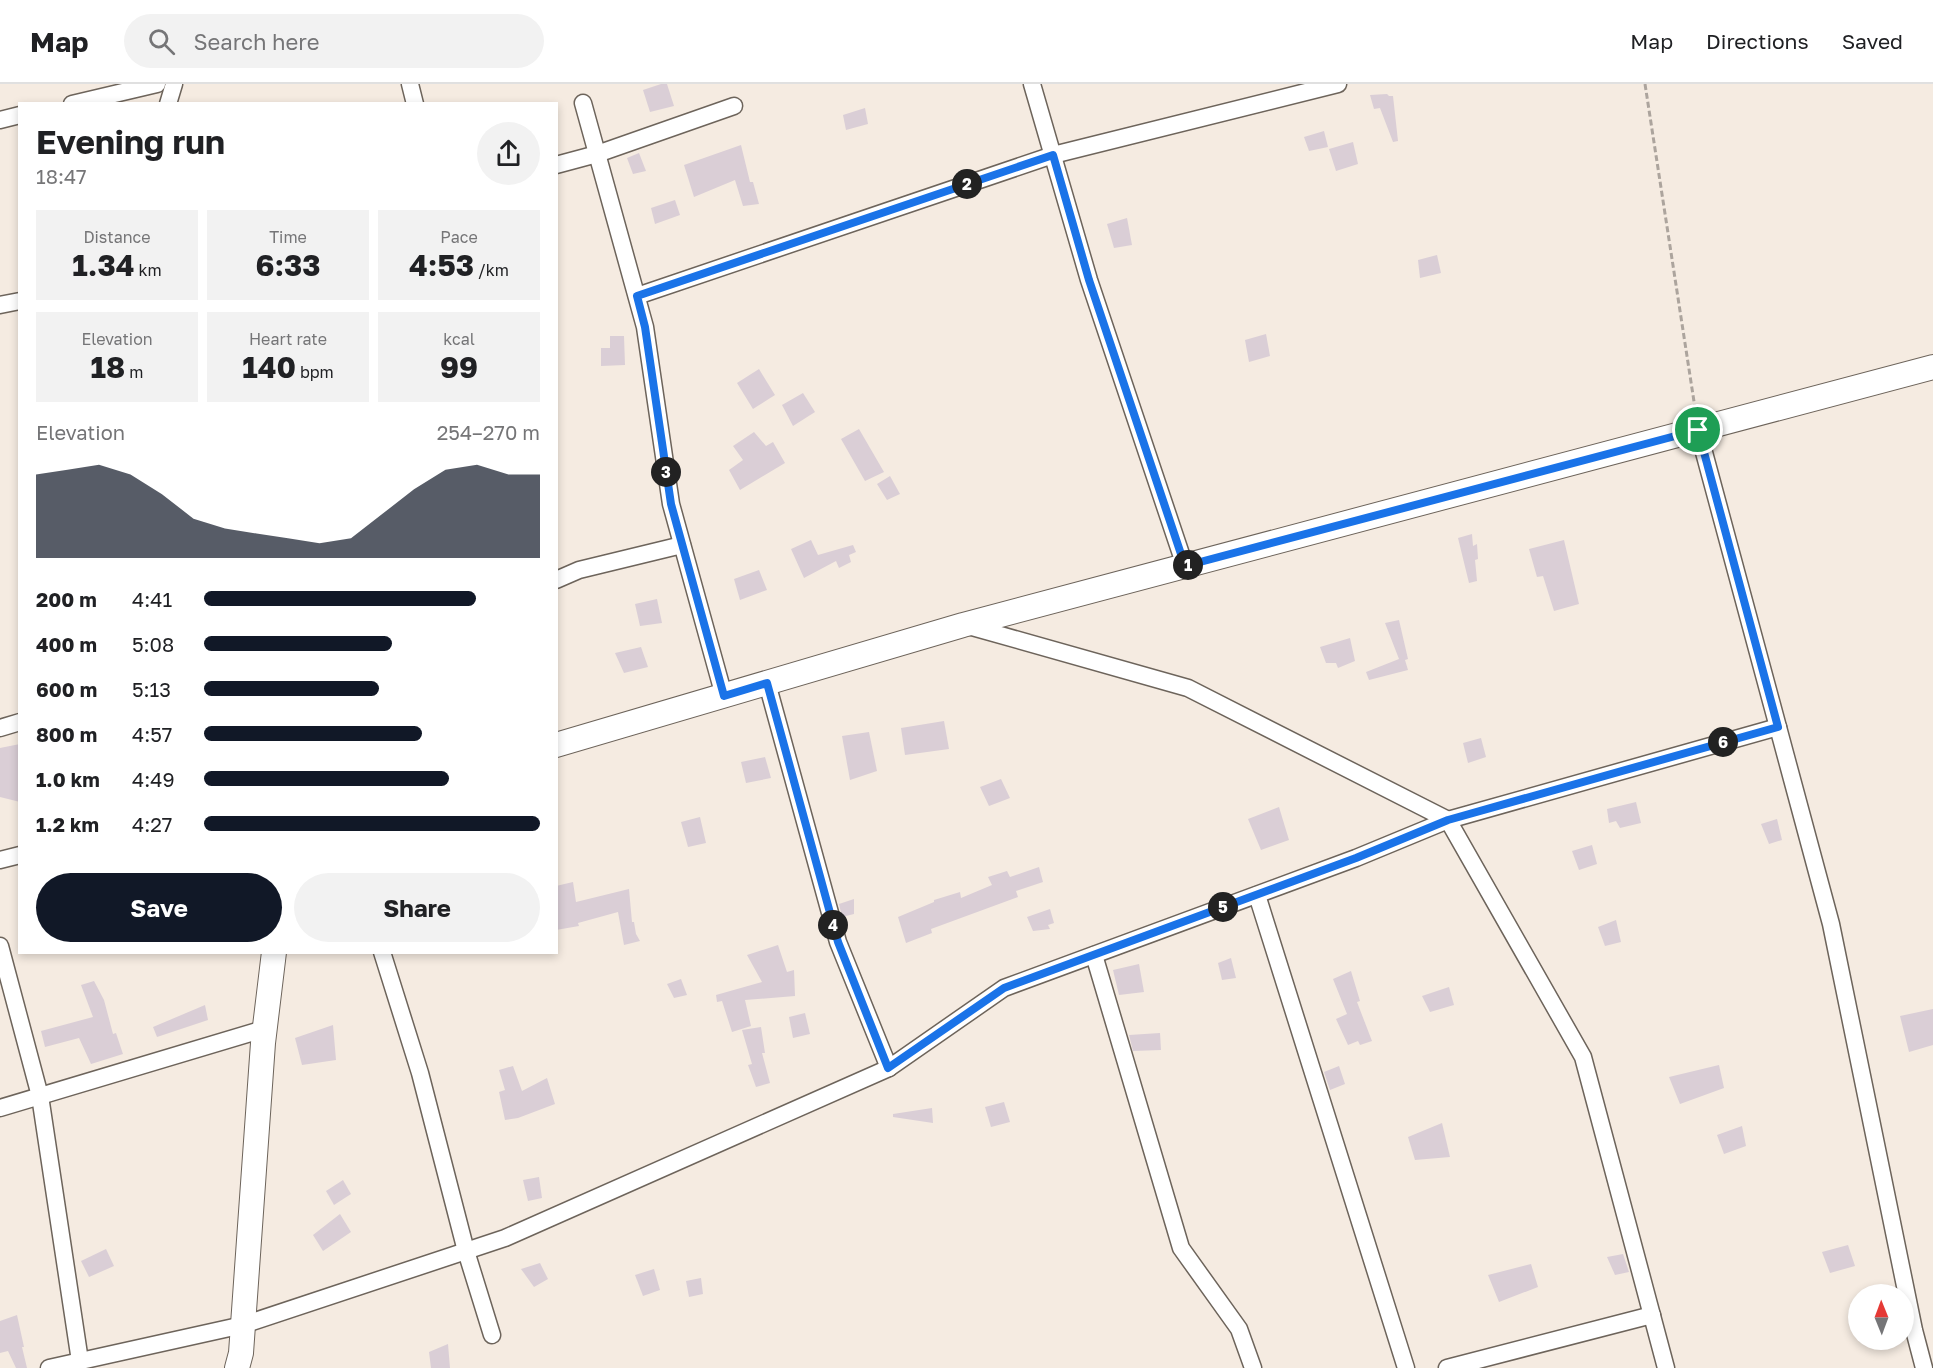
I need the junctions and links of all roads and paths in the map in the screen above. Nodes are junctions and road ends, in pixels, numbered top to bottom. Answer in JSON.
{"nodes":[{"id":1,"x":157,"y":84,"type":"edge"},
{"id":2,"x":174,"y":84,"type":"edge"},
{"id":3,"x":410,"y":84,"type":"edge"},
{"id":4,"x":1032,"y":84,"type":"edge"},
{"id":5,"x":1338,"y":84,"type":"edge"},
{"id":6,"x":1645,"y":84,"type":"edge"},
{"id":7,"x":80,"y":102,"type":"edge"},
{"id":8,"x":169,"y":102,"type":"edge"},
{"id":9,"x":414,"y":102,"type":"edge"},
{"id":10,"x":583,"y":103,"type":"dead end"},
{"id":11,"x":734,"y":106,"type":"dead end"},
{"id":12,"x":18,"y":116,"type":"edge"},
{"id":13,"x":0,"y":120,"type":"edge"},
{"id":14,"x":597,"y":154,"type":"junction"},
{"id":15,"x":1053,"y":155,"type":"junction"},
{"id":16,"x":558,"y":164,"type":"edge"},
{"id":17,"x":637,"y":296,"type":"junction"},
{"id":18,"x":18,"y":300,"type":"edge"},
{"id":19,"x":0,"y":305,"type":"edge"},
{"id":20,"x":1933,"y":368,"type":"edge"},
{"id":21,"x":1698,"y":430,"type":"junction"},
{"id":22,"x":682,"y":545,"type":"junction"},
{"id":23,"x":1185,"y":566,"type":"junction"},
{"id":24,"x":558,"y":579,"type":"edge"},
{"id":25,"x":963,"y":625,"type":"junction"},
{"id":26,"x":767,"y":683,"type":"junction"},
{"id":27,"x":724,"y":696,"type":"junction"},
{"id":28,"x":18,"y":723,"type":"edge"},
{"id":29,"x":1778,"y":727,"type":"junction"},
{"id":30,"x":0,"y":728,"type":"edge"},
{"id":31,"x":558,"y":744,"type":"edge"},
{"id":32,"x":1448,"y":820,"type":"junction"},
{"id":33,"x":18,"y":856,"type":"edge"},
{"id":34,"x":0,"y":860,"type":"edge"},
{"id":35,"x":1257,"y":895,"type":"junction"},
{"id":36,"x":0,"y":946,"type":"edge"},
{"id":37,"x":274,"y":954,"type":"edge"},
{"id":38,"x":383,"y":954,"type":"edge"},
{"id":39,"x":1094,"y":955,"type":"junction"},
{"id":40,"x":264,"y":1029,"type":"junction"},
{"id":41,"x":888,"y":1068,"type":"junction"},
{"id":42,"x":40,"y":1096,"type":"junction"},
{"id":43,"x":0,"y":1108,"type":"edge"},
{"id":44,"x":466,"y":1251,"type":"junction"},
{"id":45,"x":1652,"y":1315,"type":"junction"},
{"id":46,"x":243,"y":1325,"type":"junction"},
{"id":47,"x":492,"y":1335,"type":"dead end"},
{"id":48,"x":80,"y":1361,"type":"junction"},
{"id":49,"x":49,"y":1368,"type":"edge"},
{"id":50,"x":237,"y":1368,"type":"edge"},
{"id":51,"x":1253,"y":1368,"type":"edge"},
{"id":52,"x":1406,"y":1368,"type":"edge"},
{"id":53,"x":1447,"y":1368,"type":"edge"},
{"id":54,"x":1666,"y":1368,"type":"edge"},
{"id":55,"x":1924,"y":1368,"type":"edge"}],
"edges":[{"from":1,"to":7,"type":"street"},
{"from":2,"to":8,"type":"street"},
{"from":3,"to":9,"type":"street"},
{"from":4,"to":15,"type":"street"},
{"from":5,"to":15,"type":"street"},
{"from":6,"to":21,"type":"path"},
{"from":10,"to":14,"type":"street"},
{"from":11,"to":14,"type":"street"},
{"from":12,"to":13,"type":"street"},
{"from":14,"to":16,"type":"street"},
{"from":14,"to":17,"type":"street"},
{"from":15,"to":17,"type":"street"},
{"from":15,"to":23,"type":"street"},
{"from":17,"to":22,"type":"street"},
{"from":18,"to":19,"type":"street"},
{"from":20,"to":21,"type":"main road"},
{"from":21,"to":23,"type":"main road"},
{"from":21,"to":29,"type":"street"},
{"from":22,"to":24,"type":"street"},
{"from":22,"to":27,"type":"street"},
{"from":23,"to":25,"type":"main road"},
{"from":25,"to":26,"type":"main road"},
{"from":25,"to":32,"type":"street"},
{"from":26,"to":27,"type":"main road"},
{"from":26,"to":41,"type":"street"},
{"from":27,"to":31,"type":"main road"},
{"from":28,"to":30,"type":"street"},
{"from":29,"to":32,"type":"street"},
{"from":29,"to":55,"type":"street"},
{"from":32,"to":35,"type":"street"},
{"from":32,"to":45,"type":"street"},
{"from":33,"to":34,"type":"street"},
{"from":35,"to":39,"type":"street"},
{"from":35,"to":52,"type":"street"},
{"from":36,"to":42,"type":"street"},
{"from":37,"to":40,"type":"main road"},
{"from":38,"to":44,"type":"street"},
{"from":39,"to":41,"type":"street"},
{"from":39,"to":51,"type":"street"},
{"from":40,"to":42,"type":"street"},
{"from":40,"to":46,"type":"main road"},
{"from":41,"to":44,"type":"street"},
{"from":42,"to":43,"type":"street"},
{"from":42,"to":48,"type":"street"},
{"from":44,"to":46,"type":"street"},
{"from":44,"to":47,"type":"street"},
{"from":45,"to":53,"type":"street"},
{"from":45,"to":54,"type":"street"},
{"from":46,"to":48,"type":"street"},
{"from":46,"to":50,"type":"main road"},
{"from":48,"to":49,"type":"street"}]}
